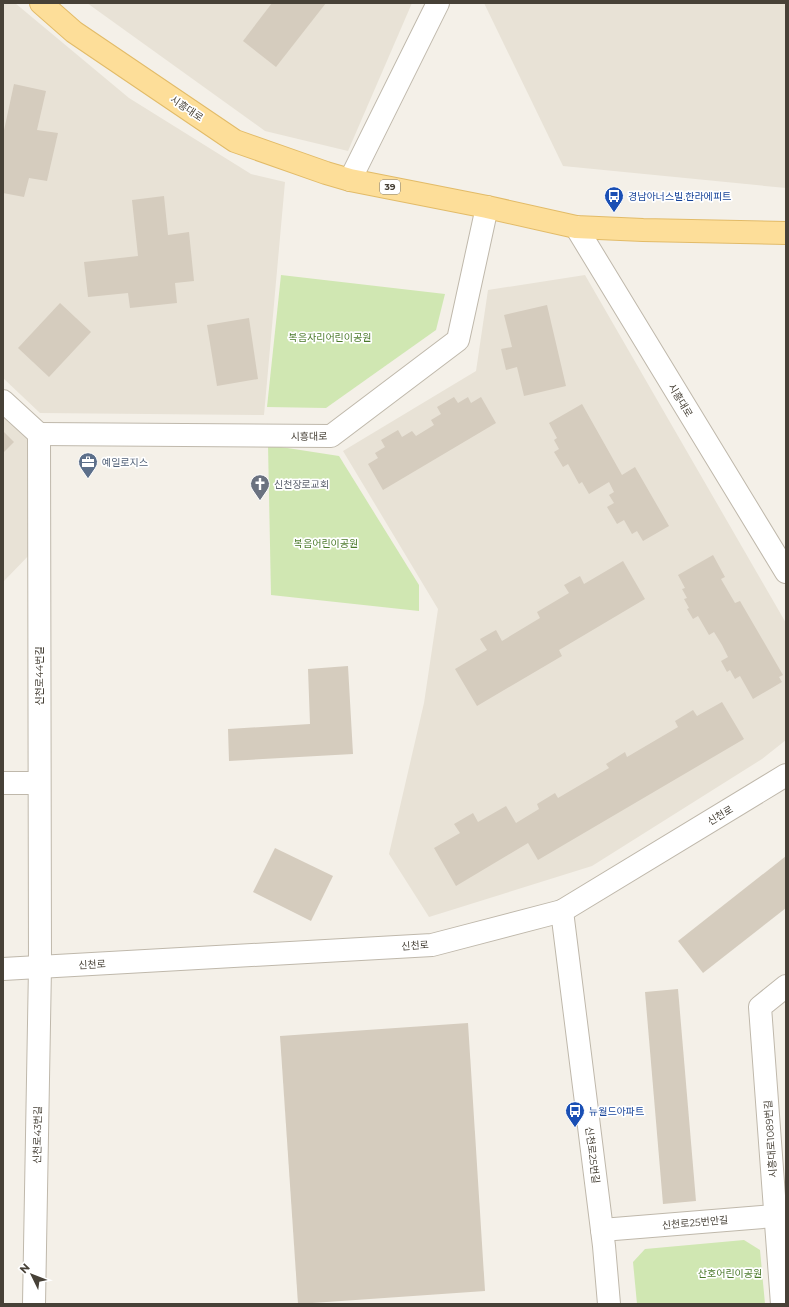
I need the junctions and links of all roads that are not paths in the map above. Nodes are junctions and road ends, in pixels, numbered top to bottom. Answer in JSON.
{"nodes":[{"id":1,"x":41,"y":3,"type":"edge"},
{"id":2,"x":438,"y":3,"type":"edge"},
{"id":3,"x":350,"y":180,"type":"junction"},
{"id":4,"x":487,"y":207,"type":"junction"},
{"id":5,"x":576,"y":227,"type":"junction"},
{"id":6,"x":786,"y":233,"type":"edge"},
{"id":7,"x":3,"y":400,"type":"edge"},
{"id":8,"x":39,"y":434,"type":"junction"},
{"id":9,"x":786,"y":572,"type":"edge"},
{"id":10,"x":786,"y":775,"type":"edge"},
{"id":11,"x":3,"y":783,"type":"edge"},
{"id":12,"x":39,"y":783,"type":"junction"},
{"id":13,"x":562,"y":911,"type":"junction"},
{"id":14,"x":40,"y":966,"type":"junction"},
{"id":15,"x":3,"y":969,"type":"edge"},
{"id":16,"x":785,"y":989,"type":"edge"},
{"id":17,"x":781,"y":1212,"type":"edge"},
{"id":18,"x":602,"y":1230,"type":"junction"},
{"id":19,"x":34,"y":1304,"type":"edge"},
{"id":20,"x":609,"y":1304,"type":"edge"},
{"id":21,"x":782,"y":1304,"type":"edge"}],
"edges":[{"from":1,"to":3,"type":"main road","name":"시흥대로","number":"39"},
{"from":2,"to":3,"type":"street"},
{"from":3,"to":4,"type":"main road","name":"시흥대로","number":"39"},
{"from":4,"to":5,"type":"main road","name":"시흥대로","number":"39"},
{"from":4,"to":8,"type":"street","name":"시흥대로"},
{"from":5,"to":6,"type":"main road","name":"시흥대로","number":"39"},
{"from":5,"to":9,"type":"street","name":"시흥대로"},
{"from":7,"to":8,"type":"street"},
{"from":8,"to":12,"type":"street","name":"신천로44번길"},
{"from":10,"to":13,"type":"street","name":"신천로"},
{"from":11,"to":12,"type":"street"},
{"from":12,"to":14,"type":"street","name":"신천로44번길"},
{"from":13,"to":14,"type":"street","name":"신천로"},
{"from":13,"to":18,"type":"street","name":"신천로25번길"},
{"from":14,"to":15,"type":"street","name":"신천로"},
{"from":14,"to":19,"type":"street","name":"신천로43번길"},
{"from":16,"to":17,"type":"street","name":"시흥대로1089번길"},
{"from":17,"to":18,"type":"street","name":"신천로25번안길"},
{"from":17,"to":21,"type":"street","name":"시흥대로1089번길"},
{"from":18,"to":20,"type":"street","name":"신천로25번길"}]}
